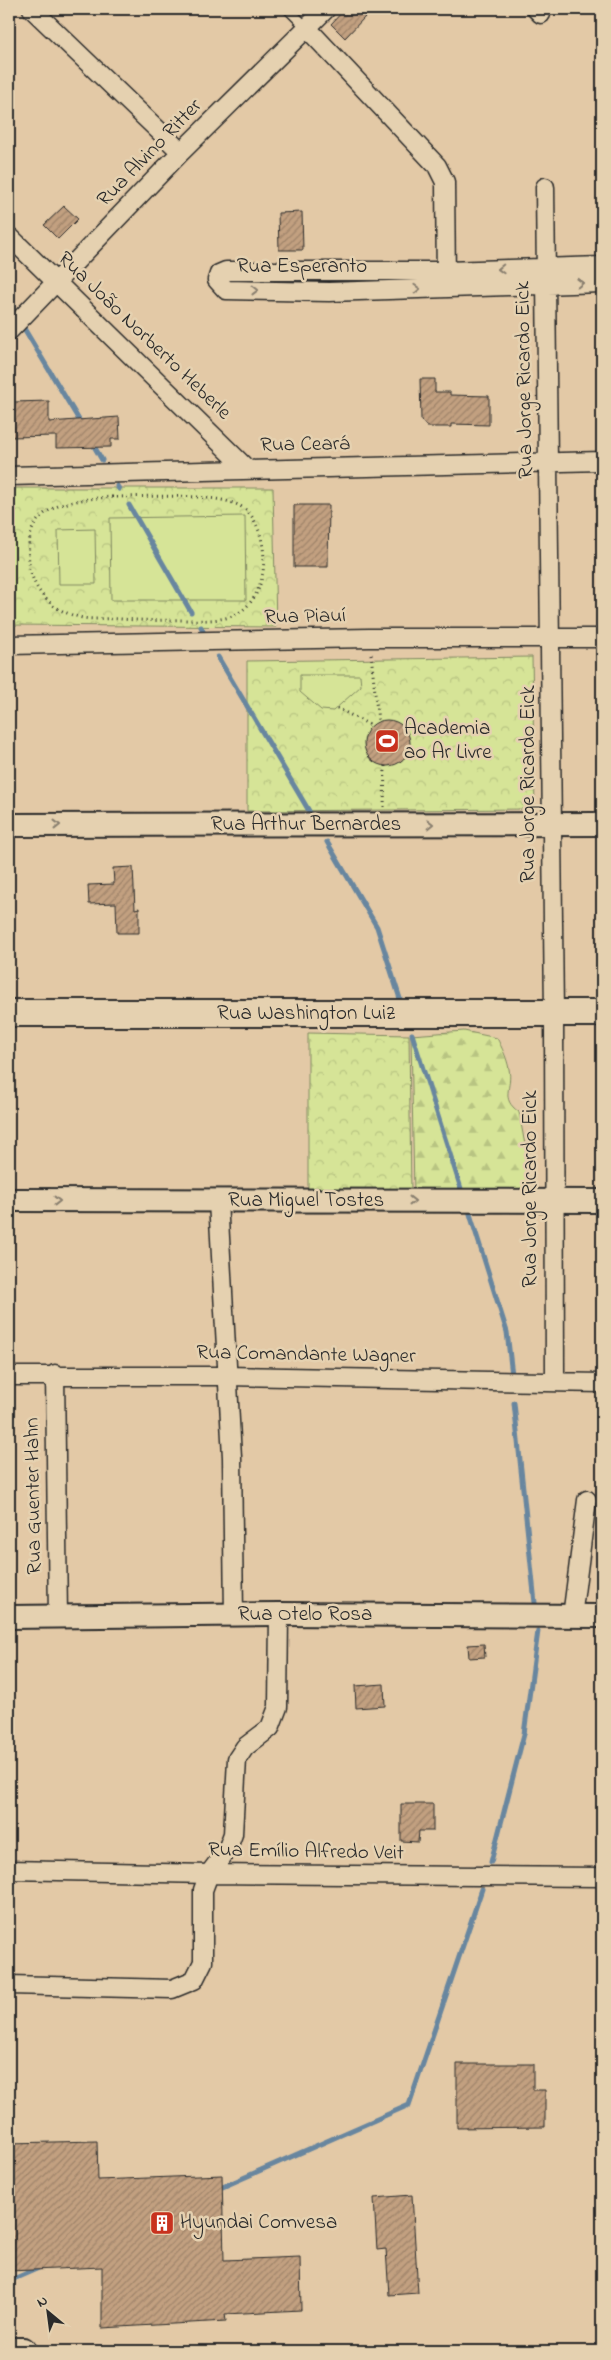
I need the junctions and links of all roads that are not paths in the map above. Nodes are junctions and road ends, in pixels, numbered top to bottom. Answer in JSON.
{"nodes":[{"id":1,"x":32,"y":9,"type":"edge"},
{"id":2,"x":288,"y":9,"type":"edge"},
{"id":3,"x":326,"y":9,"type":"edge"},
{"id":4,"x":307,"y":28,"type":"junction"},
{"id":5,"x":181,"y":152,"type":"junction"},
{"id":6,"x":545,"y":186,"type":"dead end"},
{"id":7,"x":9,"y":236,"type":"edge"},
{"id":8,"x":602,"y":266,"type":"edge"},
{"id":9,"x":327,"y":273,"type":"junction"},
{"id":10,"x":546,"y":276,"type":"junction"},
{"id":11,"x":446,"y":280,"type":"junction"},
{"id":12,"x":602,"y":282,"type":"edge"},
{"id":13,"x":56,"y":283,"type":"junction"},
{"id":14,"x":329,"y":292,"type":"junction"},
{"id":15,"x":9,"y":331,"type":"edge"},
{"id":16,"x":602,"y":461,"type":"edge"},
{"id":17,"x":548,"y":462,"type":"junction"},
{"id":18,"x":247,"y":469,"type":"junction"},
{"id":19,"x":9,"y":476,"type":"edge"},
{"id":20,"x":602,"y":638,"type":"edge"},
{"id":21,"x":550,"y":639,"type":"junction"},
{"id":22,"x":9,"y":645,"type":"edge"},
{"id":23,"x":551,"y":823,"type":"junction"},
{"id":24,"x":602,"y":824,"type":"edge"},
{"id":25,"x":9,"y":825,"type":"edge"},
{"id":26,"x":9,"y":1013,"type":"edge"},
{"id":27,"x":602,"y":1013,"type":"edge"},
{"id":28,"x":554,"y":1015,"type":"junction"},
{"id":29,"x":9,"y":1200,"type":"edge"},
{"id":30,"x":602,"y":1200,"type":"edge"},
{"id":31,"x":218,"y":1201,"type":"junction"},
{"id":32,"x":553,"y":1201,"type":"junction"},
{"id":33,"x":55,"y":1374,"type":"junction"},
{"id":34,"x":9,"y":1376,"type":"edge"},
{"id":35,"x":228,"y":1376,"type":"junction"},
{"id":36,"x":554,"y":1382,"type":"junction"},
{"id":37,"x":602,"y":1383,"type":"edge"},
{"id":38,"x":587,"y":1500,"type":"dead end"},
{"id":39,"x":279,"y":1614,"type":"junction"},
{"id":40,"x":234,"y":1615,"type":"junction"},
{"id":41,"x":602,"y":1616,"type":"edge"},
{"id":42,"x":9,"y":1617,"type":"edge"},
{"id":43,"x":572,"y":1617,"type":"junction"},
{"id":44,"x":58,"y":1618,"type":"junction"},
{"id":45,"x":9,"y":1870,"type":"edge"},
{"id":46,"x":209,"y":1874,"type":"junction"},
{"id":47,"x":602,"y":1877,"type":"edge"},
{"id":48,"x":9,"y":1985,"type":"edge"},
{"id":49,"x":9,"y":2351,"type":"edge"},
{"id":50,"x":23,"y":2351,"type":"edge"}],
"edges":[{"from":1,"to":5,"type":"street"},
{"from":2,"to":4,"type":"lane"},
{"from":3,"to":4,"type":"street","name":"Rua Alvino Ritter"},
{"from":4,"to":5,"type":"street","name":"Rua Alvino Ritter"},
{"from":4,"to":11,"type":"street"},
{"from":5,"to":13,"type":"street","name":"Rua Alvino Ritter"},
{"from":6,"to":10,"type":"street","name":"Rua Jorge Ricardo Eick"},
{"from":7,"to":13,"type":"street","name":"Rua João Norberto Heberle"},
{"from":8,"to":10,"type":"street","name":"Rua Esperanto"},
{"from":9,"to":11,"type":"street","name":"Rua Esperanto"},
{"from":9,"to":14,"type":"street"},
{"from":9,"to":14,"type":"street","name":"Rua Esperanto","one_way":true},
{"from":10,"to":11,"type":"street","name":"Rua Esperanto"},
{"from":10,"to":12,"type":"street","name":"Rua Esperanto","one_way":true},
{"from":10,"to":17,"type":"street","name":"Rua Jorge Ricardo Eick"},
{"from":14,"to":11,"type":"street","name":"Rua Esperanto","one_way":true},
{"from":13,"to":15,"type":"street","name":"Rua Alvino Ritter"},
{"from":13,"to":18,"type":"street","name":"Rua João Norberto Heberle"},
{"from":16,"to":17,"type":"street","name":"Rua Ceará"},
{"from":17,"to":18,"type":"street","name":"Rua Ceará"},
{"from":17,"to":21,"type":"street","name":"Rua Jorge Ricardo Eick"},
{"from":18,"to":19,"type":"street","name":"Rua Ceará"},
{"from":20,"to":21,"type":"street","name":"Rua Piauí"},
{"from":21,"to":22,"type":"street","name":"Rua Piauí"},
{"from":21,"to":23,"type":"street","name":"Rua Jorge Ricardo Eick"},
{"from":23,"to":24,"type":"street","name":"Rua Arthur Bernardes"},
{"from":25,"to":23,"type":"street","name":"Rua Arthur Bernardes","one_way":true},
{"from":23,"to":28,"type":"street","name":"Rua Jorge Ricardo Eick"},
{"from":26,"to":28,"type":"main road","name":"Rua Washington Luiz"},
{"from":27,"to":28,"type":"main road","name":"Rua Washington Luiz"},
{"from":28,"to":32,"type":"street","name":"Rua Jorge Ricardo Eick"},
{"from":29,"to":31,"type":"street","name":"Rua Miguel Tostes","one_way":true},
{"from":30,"to":32,"type":"street","name":"Rua Miguel Tostes"},
{"from":31,"to":32,"type":"street","name":"Rua Miguel Tostes","one_way":true},
{"from":31,"to":35,"type":"street"},
{"from":32,"to":36,"type":"street","name":"Rua Jorge Ricardo Eick"},
{"from":33,"to":34,"type":"street","name":"Rua Comandante Wagner"},
{"from":33,"to":35,"type":"street","name":"Rua Comandante Wagner"},
{"from":33,"to":44,"type":"street","name":"Rua Guenter Hahn"},
{"from":35,"to":36,"type":"street","name":"Rua Comandante Wagner"},
{"from":35,"to":40,"type":"street"},
{"from":36,"to":37,"type":"street","name":"Rua Comandante Wagner"},
{"from":38,"to":43,"type":"street"},
{"from":39,"to":40,"type":"street","name":"Rua Otelo Rosa"},
{"from":39,"to":43,"type":"street","name":"Rua Otelo Rosa"},
{"from":39,"to":46,"type":"street"},
{"from":40,"to":44,"type":"street","name":"Rua Otelo Rosa"},
{"from":41,"to":43,"type":"street","name":"Rua Otelo Rosa"},
{"from":42,"to":44,"type":"street","name":"Rua Otelo Rosa"},
{"from":45,"to":46,"type":"street","name":"Rua Emílio Alfredo Veit"},
{"from":46,"to":47,"type":"street","name":"Rua Emílio Alfredo Veit"},
{"from":46,"to":48,"type":"street"},
{"from":49,"to":50,"type":"main road"}]}
